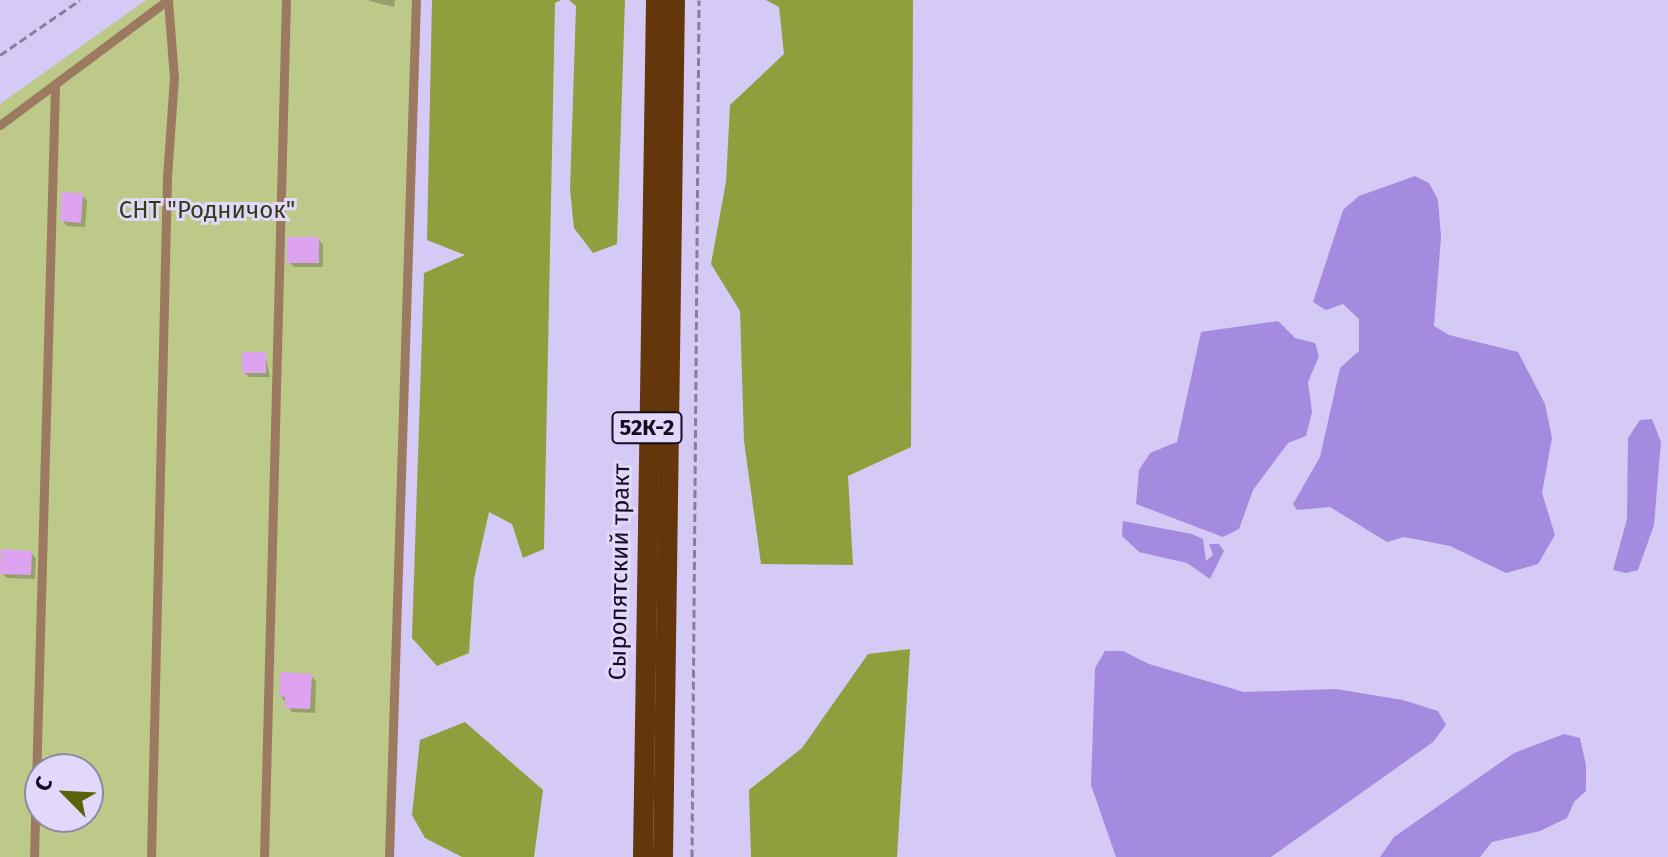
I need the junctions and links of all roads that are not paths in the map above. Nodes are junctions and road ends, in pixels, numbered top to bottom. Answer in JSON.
{"nodes":[{"id":1,"x":168,"y":0,"type":"edge"},
{"id":2,"x":286,"y":0,"type":"edge"},
{"id":3,"x":416,"y":0,"type":"edge"},
{"id":4,"x":656,"y":0,"type":"edge"},
{"id":5,"x":675,"y":0,"type":"edge"},
{"id":6,"x":55,"y":85,"type":"junction"},
{"id":7,"x":0,"y":125,"type":"edge"},
{"id":8,"x":34,"y":857,"type":"edge"},
{"id":9,"x":151,"y":857,"type":"edge"},
{"id":10,"x":264,"y":857,"type":"edge"},
{"id":11,"x":389,"y":857,"type":"edge"},
{"id":12,"x":643,"y":857,"type":"edge"},
{"id":13,"x":663,"y":857,"type":"edge"}],
"edges":[{"from":1,"to":6,"type":"lane"},
{"from":1,"to":9,"type":"lane"},
{"from":2,"to":10,"type":"lane"},
{"from":3,"to":11,"type":"lane"},
{"from":4,"to":12,"type":"main road","name":"Сыропятский тракт","number":"52К-2"},
{"from":5,"to":13,"type":"main road","name":"Сыропятский тракт","number":"52К-2"},
{"from":6,"to":7,"type":"lane"},
{"from":6,"to":8,"type":"lane"}]}
